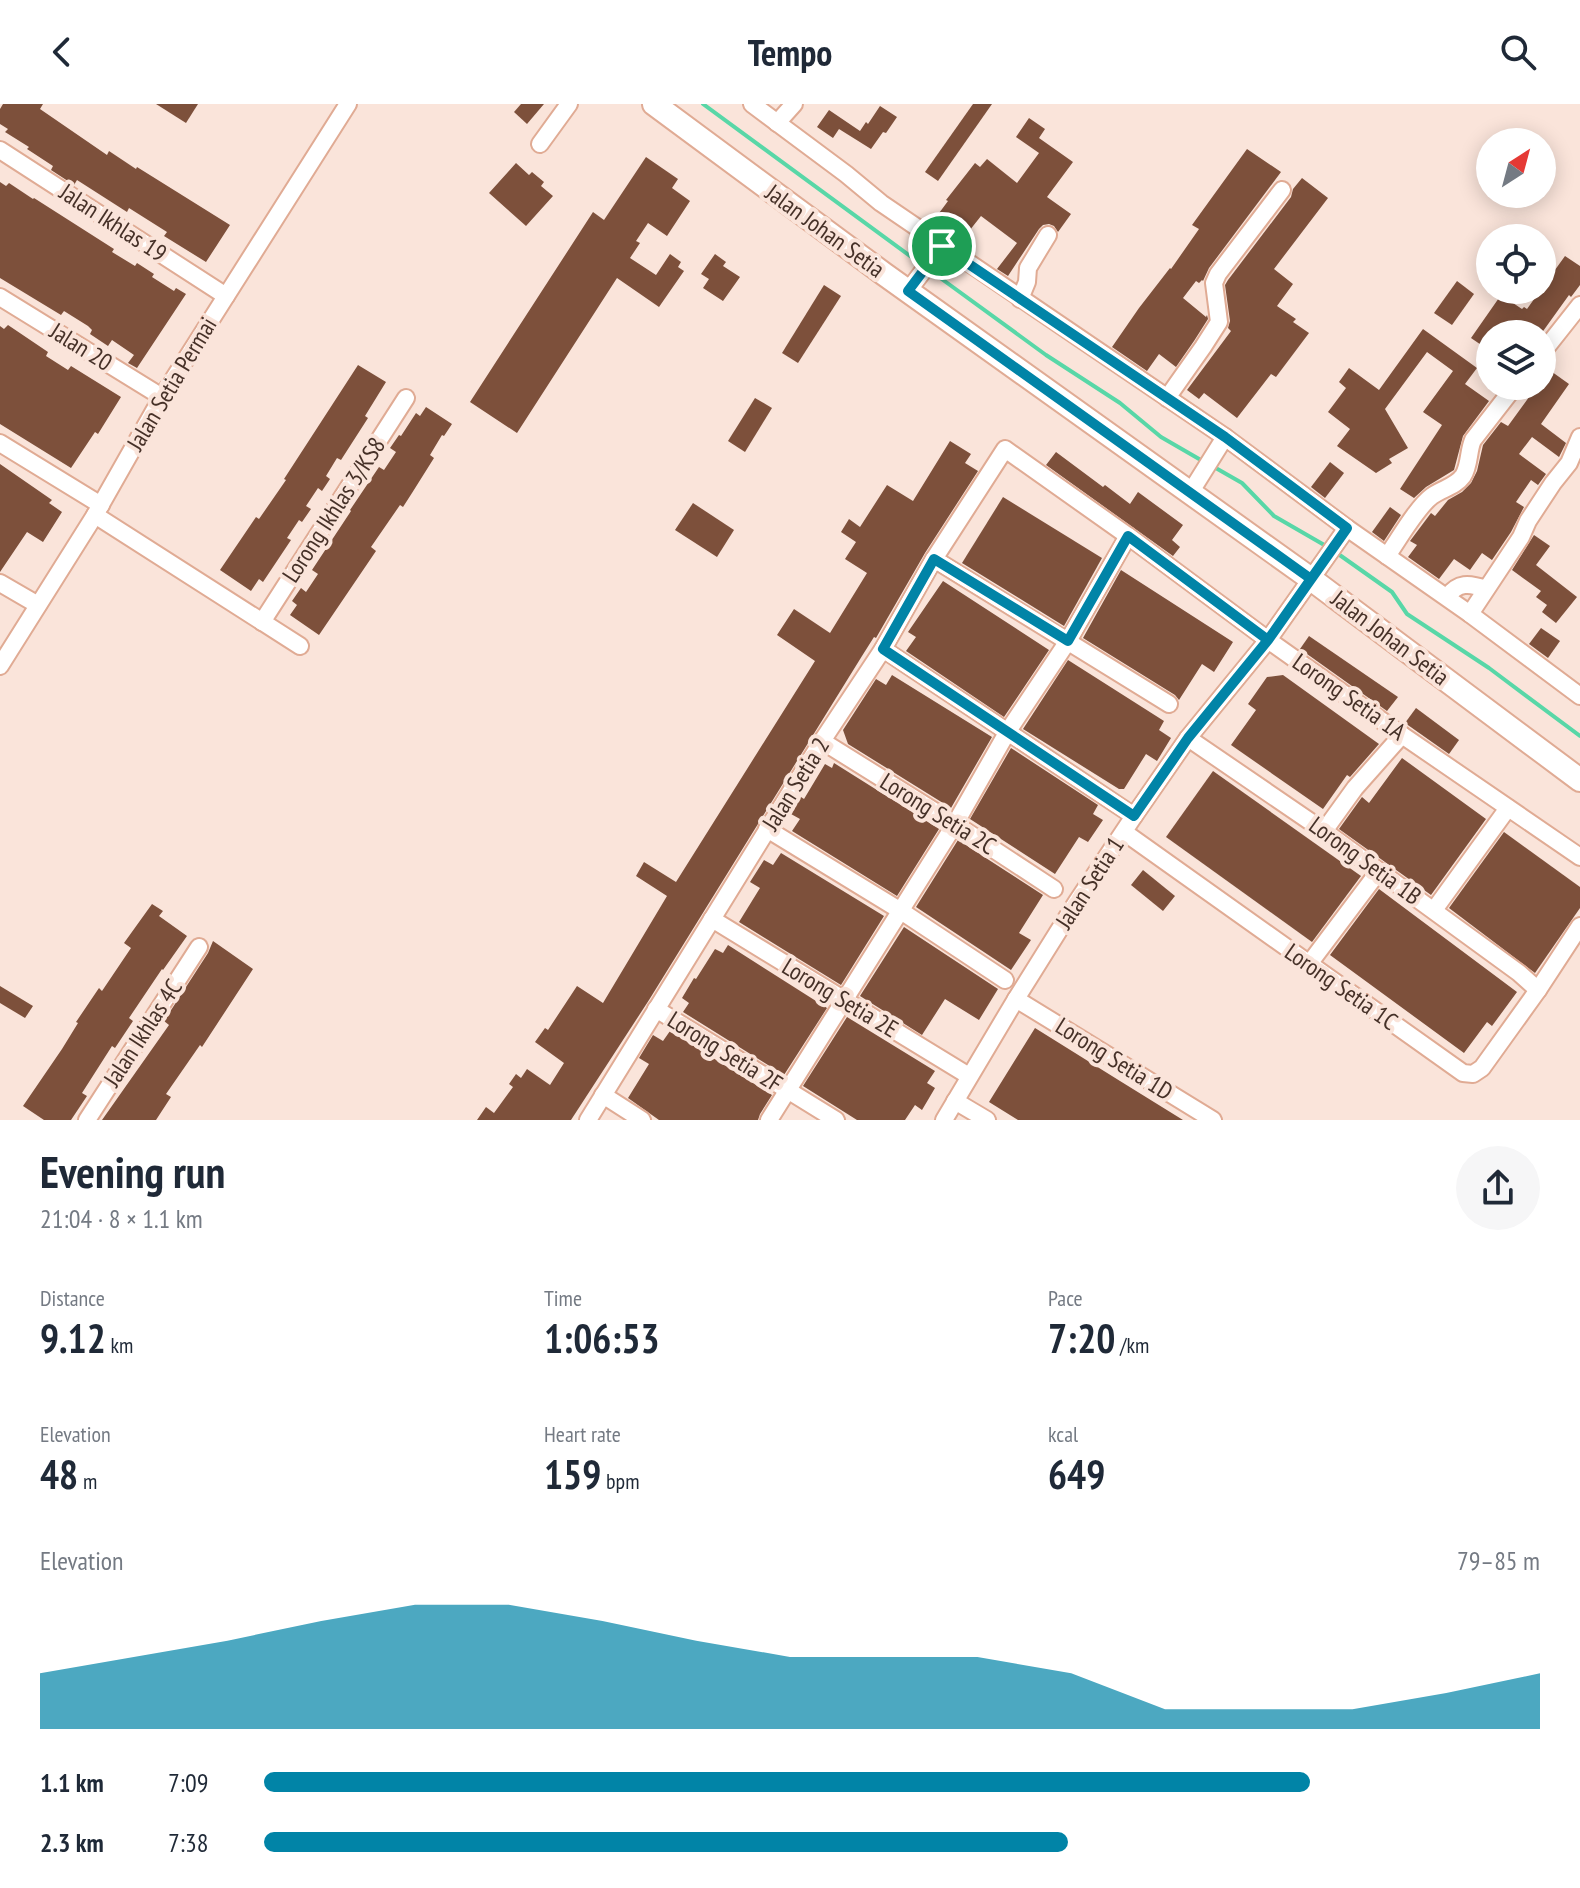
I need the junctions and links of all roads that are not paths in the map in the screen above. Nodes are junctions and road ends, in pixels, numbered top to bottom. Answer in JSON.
{"nodes":[{"id":1,"x":348,"y":104,"type":"edge"},
{"id":2,"x":569,"y":104,"type":"edge"},
{"id":3,"x":654,"y":104,"type":"edge"},
{"id":4,"x":752,"y":104,"type":"edge"},
{"id":5,"x":794,"y":104,"type":"edge"},
{"id":6,"x":777,"y":123,"type":"junction"},
{"id":7,"x":540,"y":144,"type":"dead end"},
{"id":8,"x":0,"y":150,"type":"edge"},
{"id":9,"x":1282,"y":190,"type":"dead end"},
{"id":10,"x":1048,"y":235,"type":"dead end"},
{"id":11,"x":939,"y":250,"type":"junction"},
{"id":12,"x":913,"y":284,"type":"junction"},
{"id":13,"x":226,"y":296,"type":"junction"},
{"id":14,"x":0,"y":297,"type":"edge"},
{"id":15,"x":1020,"y":299,"type":"junction"},
{"id":16,"x":1580,"y":305,"type":"edge"},
{"id":17,"x":1556,"y":335,"type":"edge"},
{"id":18,"x":162,"y":397,"type":"junction"},
{"id":19,"x":406,"y":398,"type":"dead end"},
{"id":20,"x":1167,"y":398,"type":"junction"},
{"id":21,"x":1504,"y":400,"type":"edge"},
{"id":22,"x":1580,"y":437,"type":"edge"},
{"id":23,"x":1223,"y":441,"type":"junction"},
{"id":24,"x":0,"y":443,"type":"edge"},
{"id":25,"x":1005,"y":449,"type":"joint"},
{"id":26,"x":1196,"y":485,"type":"junction"},
{"id":27,"x":98,"y":510,"type":"junction"},
{"id":28,"x":1345,"y":531,"type":"junction"},
{"id":29,"x":1128,"y":536,"type":"junction"},
{"id":30,"x":1387,"y":556,"type":"junction"},
{"id":31,"x":934,"y":559,"type":"junction"},
{"id":32,"x":1317,"y":572,"type":"junction"},
{"id":33,"x":0,"y":583,"type":"edge"},
{"id":34,"x":1486,"y":589,"type":"junction"},
{"id":35,"x":1447,"y":597,"type":"junction"},
{"id":36,"x":38,"y":605,"type":"junction"},
{"id":37,"x":1470,"y":614,"type":"junction"},
{"id":38,"x":262,"y":622,"type":"junction"},
{"id":39,"x":1268,"y":640,"type":"junction"},
{"id":40,"x":1068,"y":641,"type":"junction"},
{"id":41,"x":300,"y":646,"type":"dead end"},
{"id":42,"x":883,"y":649,"type":"junction"},
{"id":43,"x":0,"y":666,"type":"edge"},
{"id":44,"x":1580,"y":696,"type":"edge"},
{"id":45,"x":1169,"y":704,"type":"dead end"},
{"id":46,"x":1008,"y":731,"type":"junction"},
{"id":47,"x":1402,"y":735,"type":"junction"},
{"id":48,"x":1188,"y":738,"type":"junction"},
{"id":49,"x":822,"y":741,"type":"junction"},
{"id":50,"x":1580,"y":780,"type":"edge"},
{"id":51,"x":1508,"y":808,"type":"junction"},
{"id":52,"x":1134,"y":816,"type":"junction"},
{"id":53,"x":955,"y":824,"type":"junction"},
{"id":54,"x":767,"y":829,"type":"junction"},
{"id":55,"x":1324,"y":831,"type":"junction"},
{"id":56,"x":1124,"y":832,"type":"junction"},
{"id":57,"x":1580,"y":857,"type":"edge"},
{"id":58,"x":1379,"y":871,"type":"junction"},
{"id":59,"x":1054,"y":889,"type":"dead end"},
{"id":60,"x":1434,"y":910,"type":"junction"},
{"id":61,"x":901,"y":911,"type":"junction"},
{"id":62,"x":712,"y":919,"type":"junction"},
{"id":63,"x":1580,"y":926,"type":"edge"},
{"id":64,"x":199,"y":947,"type":"dead end"},
{"id":65,"x":1309,"y":964,"type":"junction"},
{"id":66,"x":1005,"y":980,"type":"dead end"},
{"id":67,"x":1538,"y":990,"type":"junction"},
{"id":68,"x":1016,"y":999,"type":"junction"},
{"id":69,"x":843,"y":1000,"type":"junction"},
{"id":70,"x":656,"y":1009,"type":"junction"},
{"id":71,"x":969,"y":1076,"type":"junction"},
{"id":72,"x":788,"y":1091,"type":"junction"},
{"id":73,"x":603,"y":1095,"type":"junction"},
{"id":74,"x":955,"y":1101,"type":"junction"},
{"id":75,"x":1194,"y":1115,"type":"edge"},
{"id":76,"x":87,"y":1120,"type":"edge"},
{"id":77,"x":588,"y":1120,"type":"edge"},
{"id":78,"x":642,"y":1120,"type":"edge"},
{"id":79,"x":769,"y":1120,"type":"edge"},
{"id":80,"x":836,"y":1120,"type":"edge"},
{"id":81,"x":944,"y":1120,"type":"edge"},
{"id":82,"x":987,"y":1120,"type":"edge"},
{"id":83,"x":1213,"y":1120,"type":"edge"}],
"edges":[{"from":1,"to":13,"type":"street","name":"Jalan Setia Permai"},
{"from":2,"to":7,"type":"street"},
{"from":3,"to":12,"type":"main road","name":"Jalan Johan Setia"},
{"from":4,"to":6,"type":"street"},
{"from":5,"to":6,"type":"street"},
{"from":6,"to":11,"type":"street"},
{"from":8,"to":13,"type":"street","name":"Jalan Ikhlas 19"},
{"from":9,"to":20,"type":"street"},
{"from":10,"to":15,"type":"street"},
{"from":11,"to":12,"type":"street"},
{"from":11,"to":15,"type":"street"},
{"from":12,"to":26,"type":"main road","name":"Jalan Johan Setia"},
{"from":13,"to":18,"type":"street","name":"Jalan Setia Permai"},
{"from":14,"to":18,"type":"street","name":"Jalan 20"},
{"from":15,"to":20,"type":"street"},
{"from":16,"to":17,"type":"street"},
{"from":18,"to":27,"type":"street","name":"Jalan Setia Permai"},
{"from":19,"to":38,"type":"street","name":"Lorong Ikhlas 3/KS8"},
{"from":20,"to":23,"type":"street"},
{"from":21,"to":30,"type":"street"},
{"from":22,"to":34,"type":"street"},
{"from":23,"to":26,"type":"street"},
{"from":23,"to":28,"type":"street"},
{"from":24,"to":27,"type":"street"},
{"from":25,"to":29,"type":"street","name":"Lorong Setia 1A"},
{"from":25,"to":31,"type":"street","name":"Jalan Setia 2"},
{"from":26,"to":32,"type":"main road","name":"Jalan Johan Setia"},
{"from":27,"to":36,"type":"street","name":"Jalan Setia Permai"},
{"from":27,"to":38,"type":"street"},
{"from":28,"to":30,"type":"street"},
{"from":28,"to":32,"type":"street","name":"Jalan Setia 1"},
{"from":29,"to":39,"type":"street","name":"Lorong Setia 1A"},
{"from":29,"to":40,"type":"street"},
{"from":30,"to":35,"type":"street"},
{"from":31,"to":40,"type":"street"},
{"from":31,"to":42,"type":"street","name":"Jalan Setia 2"},
{"from":32,"to":39,"type":"street","name":"Jalan Setia 1"},
{"from":32,"to":50,"type":"main road","name":"Jalan Johan Setia"},
{"from":33,"to":36,"type":"street"},
{"from":34,"to":35,"type":"street"},
{"from":34,"to":37,"type":"street"},
{"from":35,"to":37,"type":"street"},
{"from":36,"to":43,"type":"street","name":"Jalan Setia Permai"},
{"from":37,"to":44,"type":"street"},
{"from":38,"to":41,"type":"street"},
{"from":39,"to":47,"type":"street","name":"Lorong Setia 1A"},
{"from":39,"to":48,"type":"street","name":"Jalan Setia 1"},
{"from":40,"to":45,"type":"street"},
{"from":40,"to":46,"type":"street"},
{"from":42,"to":46,"type":"street"},
{"from":42,"to":49,"type":"street","name":"Jalan Setia 2"},
{"from":46,"to":52,"type":"street"},
{"from":46,"to":53,"type":"street"},
{"from":47,"to":51,"type":"street","name":"Lorong Setia 1A"},
{"from":47,"to":55,"type":"street"},
{"from":48,"to":52,"type":"street","name":"Jalan Setia 1"},
{"from":48,"to":55,"type":"street","name":"Lorong Setia 1B"},
{"from":49,"to":53,"type":"street","name":"Lorong Setia 2C"},
{"from":49,"to":54,"type":"street","name":"Jalan Setia 2"},
{"from":51,"to":57,"type":"street","name":"Lorong Setia 1A"},
{"from":51,"to":60,"type":"street"},
{"from":52,"to":56,"type":"street","name":"Jalan Setia 1"},
{"from":53,"to":59,"type":"street","name":"Lorong Setia 2C"},
{"from":53,"to":61,"type":"street"},
{"from":54,"to":61,"type":"street"},
{"from":54,"to":62,"type":"street","name":"Jalan Setia 2"},
{"from":55,"to":58,"type":"street","name":"Lorong Setia 1B"},
{"from":56,"to":65,"type":"street","name":"Lorong Setia 1C"},
{"from":56,"to":68,"type":"street","name":"Jalan Setia 1"},
{"from":58,"to":60,"type":"street","name":"Lorong Setia 1B"},
{"from":58,"to":65,"type":"street"},
{"from":60,"to":67,"type":"street","name":"Lorong Setia 1B"},
{"from":61,"to":66,"type":"street"},
{"from":61,"to":69,"type":"street"},
{"from":62,"to":69,"type":"street","name":"Lorong Setia 2E"},
{"from":62,"to":70,"type":"street","name":"Jalan Setia 2"},
{"from":63,"to":67,"type":"street"},
{"from":64,"to":76,"type":"street","name":"Jalan Ikhlas 4C"},
{"from":65,"to":67,"type":"street","name":"Lorong Setia 1C"},
{"from":68,"to":71,"type":"street","name":"Jalan Setia 1"},
{"from":68,"to":75,"type":"street","name":"Lorong Setia 1D"},
{"from":69,"to":71,"type":"street","name":"Lorong Setia 2E"},
{"from":69,"to":72,"type":"street"},
{"from":70,"to":72,"type":"street","name":"Lorong Setia 2F"},
{"from":70,"to":73,"type":"street","name":"Jalan Setia 2"},
{"from":71,"to":74,"type":"street","name":"Jalan Setia 1"},
{"from":72,"to":79,"type":"street"},
{"from":72,"to":80,"type":"street","name":"Lorong Setia 2F"},
{"from":73,"to":77,"type":"street","name":"Jalan Setia 2"},
{"from":73,"to":78,"type":"street"},
{"from":74,"to":81,"type":"street","name":"Jalan Setia 1"},
{"from":74,"to":82,"type":"street"},
{"from":75,"to":83,"type":"street","name":"Lorong Setia 1D"}]}
